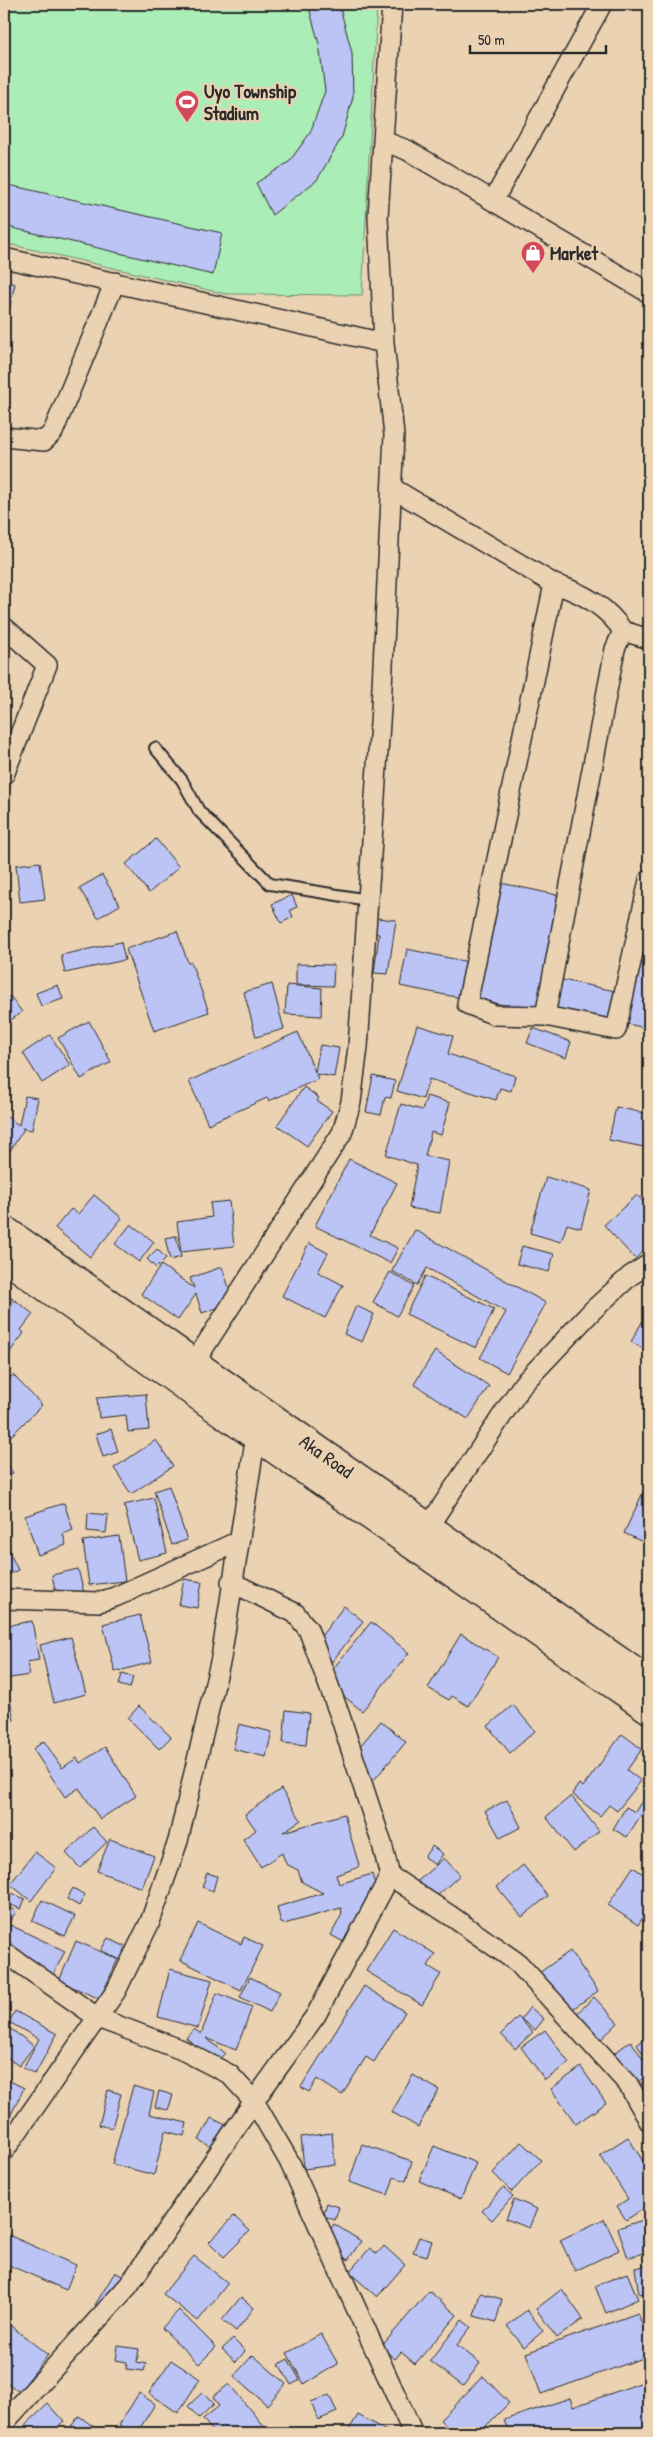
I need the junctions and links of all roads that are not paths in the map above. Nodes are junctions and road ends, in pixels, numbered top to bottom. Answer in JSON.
{"nodes":[{"id":1,"x":392,"y":4,"type":"edge"},
{"id":2,"x":602,"y":4,"type":"edge"},
{"id":3,"x":383,"y":140,"type":"junction"},
{"id":4,"x":493,"y":201,"type":"junction"},
{"id":5,"x":4,"y":258,"type":"edge"},
{"id":6,"x":115,"y":282,"type":"junction"},
{"id":7,"x":649,"y":292,"type":"edge"},
{"id":8,"x":384,"y":342,"type":"junction"},
{"id":9,"x":4,"y":437,"type":"edge"},
{"id":10,"x":392,"y":488,"type":"junction"},
{"id":11,"x":554,"y":584,"type":"junction"},
{"id":12,"x":4,"y":627,"type":"edge"},
{"id":13,"x":623,"y":631,"type":"junction"},
{"id":14,"x":649,"y":639,"type":"edge"},
{"id":15,"x":155,"y":748,"type":"dead end"},
{"id":16,"x":4,"y":775,"type":"edge"},
{"id":17,"x":649,"y":880,"type":"edge"},
{"id":18,"x":368,"y":900,"type":"junction"},
{"id":19,"x":545,"y":1016,"type":"junction"},
{"id":20,"x":4,"y":1230,"type":"edge"},
{"id":21,"x":4,"y":1257,"type":"edge"},
{"id":22,"x":649,"y":1264,"type":"edge"},
{"id":23,"x":194,"y":1363,"type":"junction"},
{"id":24,"x":256,"y":1435,"type":"junction"},
{"id":25,"x":428,"y":1527,"type":"junction"},
{"id":26,"x":238,"y":1541,"type":"junction"},
{"id":27,"x":231,"y":1582,"type":"junction"},
{"id":28,"x":4,"y":1599,"type":"edge"},
{"id":29,"x":649,"y":1682,"type":"edge"},
{"id":30,"x":649,"y":1709,"type":"edge"},
{"id":31,"x":390,"y":1876,"type":"junction"},
{"id":32,"x":4,"y":1952,"type":"edge"},
{"id":33,"x":98,"y":2018,"type":"junction"},
{"id":34,"x":254,"y":2100,"type":"junction"},
{"id":35,"x":649,"y":2121,"type":"edge"},
{"id":36,"x":4,"y":2152,"type":"edge"},
{"id":37,"x":4,"y":2423,"type":"edge"},
{"id":38,"x":413,"y":2433,"type":"edge"}],
"edges":[{"from":1,"to":3,"type":"street"},
{"from":2,"to":4,"type":"street"},
{"from":3,"to":4,"type":"street"},
{"from":3,"to":8,"type":"street"},
{"from":4,"to":7,"type":"street"},
{"from":5,"to":6,"type":"street"},
{"from":6,"to":8,"type":"street"},
{"from":6,"to":9,"type":"street"},
{"from":8,"to":10,"type":"street"},
{"from":10,"to":11,"type":"street"},
{"from":10,"to":18,"type":"street"},
{"from":11,"to":13,"type":"street"},
{"from":11,"to":19,"type":"street"},
{"from":12,"to":16,"type":"street"},
{"from":13,"to":14,"type":"street"},
{"from":13,"to":19,"type":"street"},
{"from":15,"to":18,"type":"lane"},
{"from":17,"to":19,"type":"street"},
{"from":18,"to":23,"type":"street"},
{"from":20,"to":23,"type":"main road","name":"Aka Road"},
{"from":21,"to":24,"type":"main road","name":"Aka Road"},
{"from":22,"to":25,"type":"street"},
{"from":23,"to":25,"type":"main road","name":"Aka Road"},
{"from":24,"to":26,"type":"street"},
{"from":24,"to":30,"type":"main road","name":"Aka Road"},
{"from":25,"to":29,"type":"main road","name":"Aka Road"},
{"from":26,"to":27,"type":"street"},
{"from":26,"to":28,"type":"street"},
{"from":27,"to":31,"type":"street"},
{"from":27,"to":33,"type":"street"},
{"from":31,"to":34,"type":"street"},
{"from":31,"to":35,"type":"street"},
{"from":32,"to":33,"type":"street"},
{"from":33,"to":34,"type":"street"},
{"from":33,"to":36,"type":"street"},
{"from":34,"to":37,"type":"street"},
{"from":34,"to":38,"type":"street"}]}
